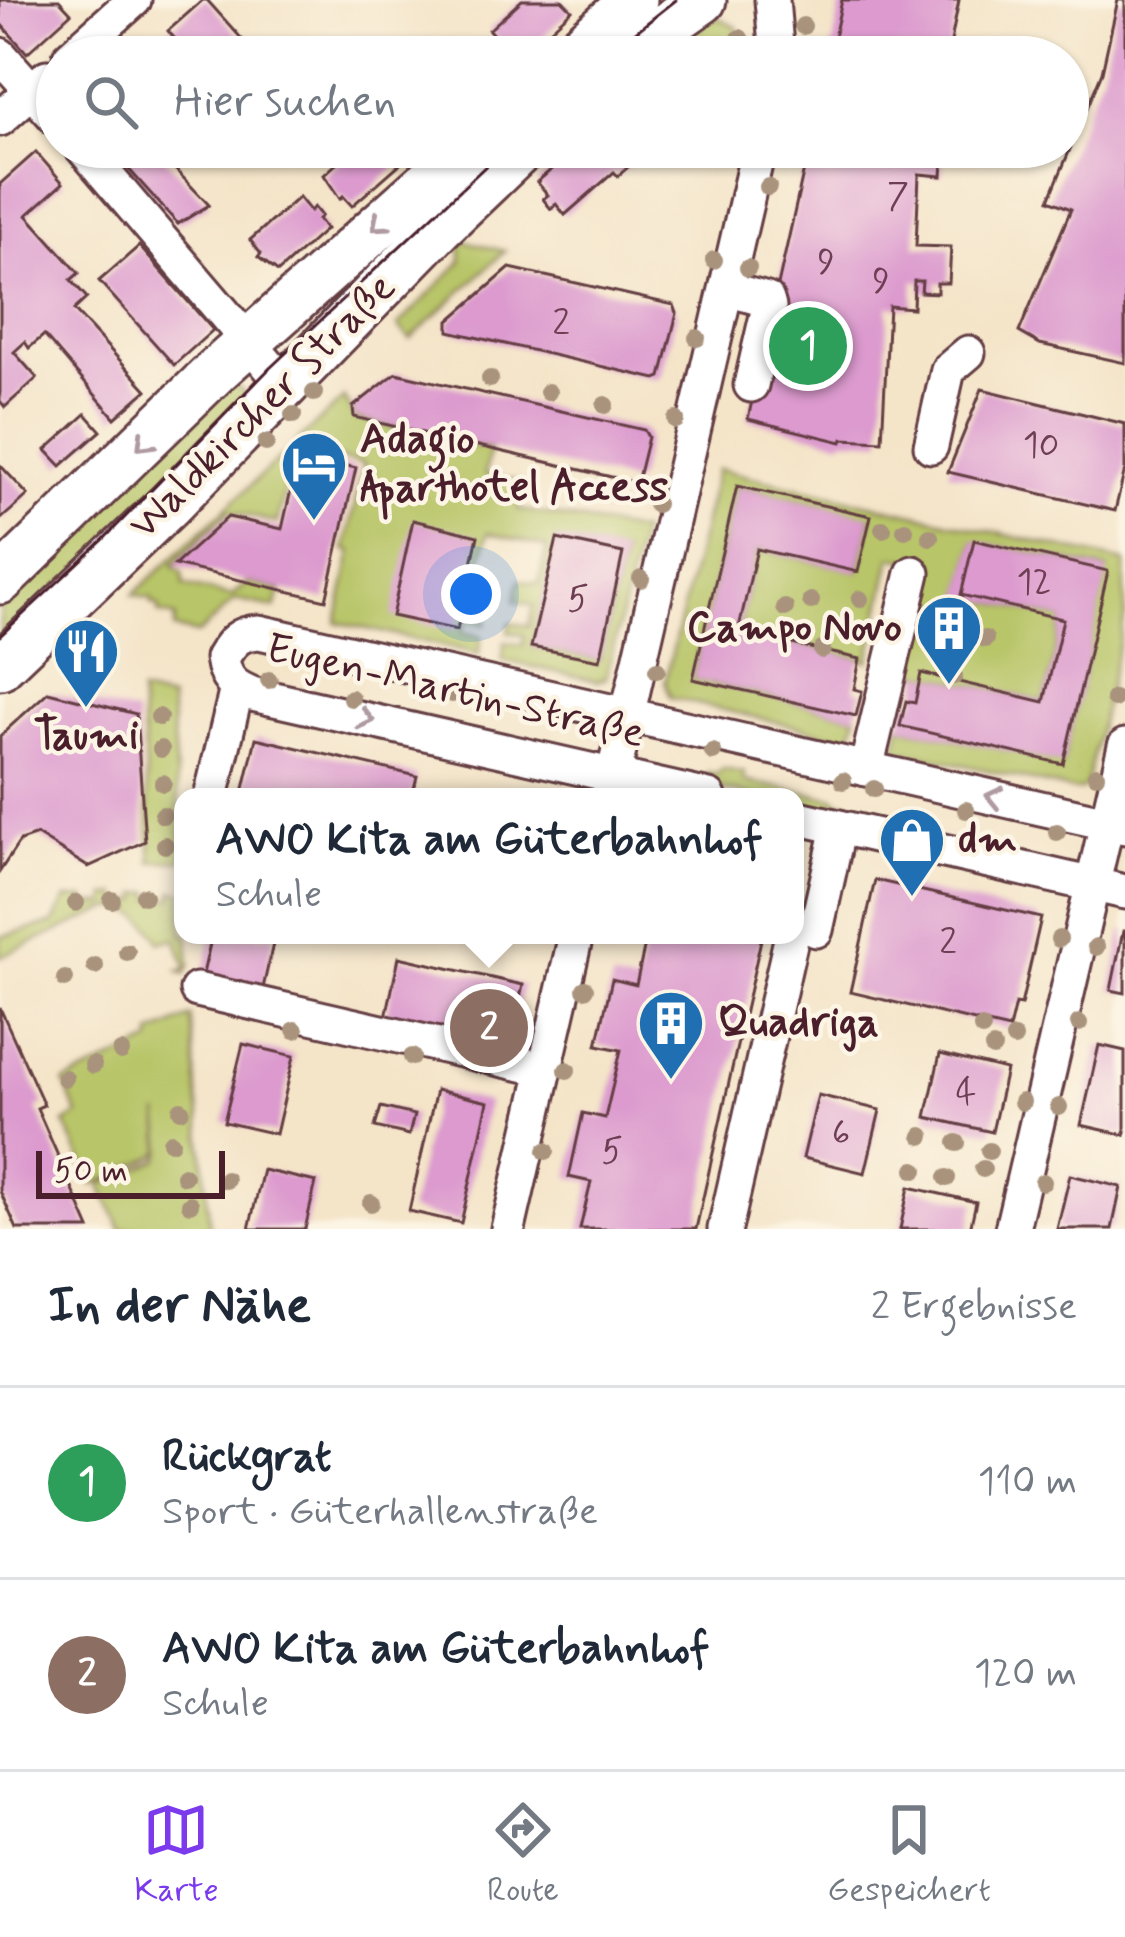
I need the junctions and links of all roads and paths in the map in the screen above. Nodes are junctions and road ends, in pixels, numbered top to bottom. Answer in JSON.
{"nodes":[{"id":1,"x":134,"y":0,"type":"edge"},
{"id":2,"x":634,"y":0,"type":"edge"},
{"id":3,"x":703,"y":0,"type":"edge"},
{"id":4,"x":772,"y":0,"type":"edge"},
{"id":5,"x":94,"y":36,"type":"edge"},
{"id":6,"x":593,"y":36,"type":"edge"},
{"id":7,"x":652,"y":36,"type":"edge"},
{"id":8,"x":775,"y":36,"type":"edge"},
{"id":9,"x":0,"y":55,"type":"edge"},
{"id":10,"x":36,"y":74,"type":"edge"},
{"id":11,"x":36,"y":87,"type":"edge"},
{"id":12,"x":0,"y":119,"type":"edge"},
{"id":13,"x":100,"y":168,"type":"edge"},
{"id":14,"x":443,"y":168,"type":"edge"},
{"id":15,"x":502,"y":168,"type":"edge"},
{"id":16,"x":754,"y":168,"type":"edge"},
{"id":17,"x":728,"y":289,"type":"junction"},
{"id":18,"x":248,"y":341,"type":"junction"},
{"id":19,"x":968,"y":353,"type":"dead end"},
{"id":20,"x":751,"y":385,"type":"dead end"},
{"id":21,"x":286,"y":386,"type":"junction"},
{"id":22,"x":931,"y":446,"type":"dead end"},
{"id":23,"x":913,"y":573,"type":"dead end"},
{"id":24,"x":0,"y":581,"type":"edge"},
{"id":25,"x":0,"y":666,"type":"edge"},
{"id":26,"x":237,"y":688,"type":"junction"},
{"id":27,"x":1125,"y":746,"type":"edge"},
{"id":28,"x":617,"y":758,"type":"edge"},
{"id":29,"x":866,"y":769,"type":"junction"},
{"id":30,"x":213,"y":788,"type":"edge"},
{"id":31,"x":688,"y":788,"type":"edge"},
{"id":32,"x":817,"y":822,"type":"edge"},
{"id":33,"x":1110,"y":856,"type":"edge"},
{"id":34,"x":804,"y":908,"type":"edge"},
{"id":35,"x":574,"y":944,"type":"edge"},
{"id":36,"x":797,"y":944,"type":"edge"},
{"id":37,"x":197,"y":990,"type":"dead end"},
{"id":38,"x":544,"y":1069,"type":"junction"},
{"id":39,"x":508,"y":1229,"type":"edge"},
{"id":40,"x":725,"y":1229,"type":"edge"},
{"id":41,"x":1012,"y":1229,"type":"edge"}],
"edges":[{"from":1,"to":5,"type":"street"},
{"from":2,"to":6,"type":"main road"},
{"from":3,"to":7,"type":"main road"},
{"from":4,"to":8,"type":"street"},
{"from":9,"to":10,"type":"street"},
{"from":11,"to":12,"type":"street"},
{"from":13,"to":18,"type":"street"},
{"from":14,"to":18,"type":"main road","name":"Waldkircher Straße","one_way":true},
{"from":15,"to":21,"type":"main road","name":"Waldkircher Straße"},
{"from":16,"to":17,"type":"street"},
{"from":17,"to":20,"type":"street"},
{"from":17,"to":28,"type":"street"},
{"from":18,"to":21,"type":"street"},
{"from":18,"to":24,"type":"main road","name":"Waldkircher Straße","one_way":true},
{"from":19,"to":22,"type":"street"},
{"from":21,"to":25,"type":"main road","name":"Waldkircher Straße"},
{"from":23,"to":29,"type":"street"},
{"from":26,"to":28,"type":"street","name":"Eugen-Martin-Straße","one_way":true},
{"from":26,"to":28,"type":"street","name":"Eugen-Martin-Straße"},
{"from":26,"to":30,"type":"street"},
{"from":27,"to":33,"type":"street"},
{"from":28,"to":29,"type":"street","name":"Eugen-Martin-Straße"},
{"from":28,"to":31,"type":"street","name":"Eugen-Martin-Straße"},
{"from":33,"to":29,"type":"street","name":"Eugen-Martin-Straße","one_way":true},
{"from":32,"to":33,"type":"street"},
{"from":32,"to":34,"type":"street"},
{"from":33,"to":41,"type":"street"},
{"from":35,"to":38,"type":"street"},
{"from":36,"to":40,"type":"street"},
{"from":37,"to":38,"type":"street"},
{"from":38,"to":39,"type":"street"}]}
